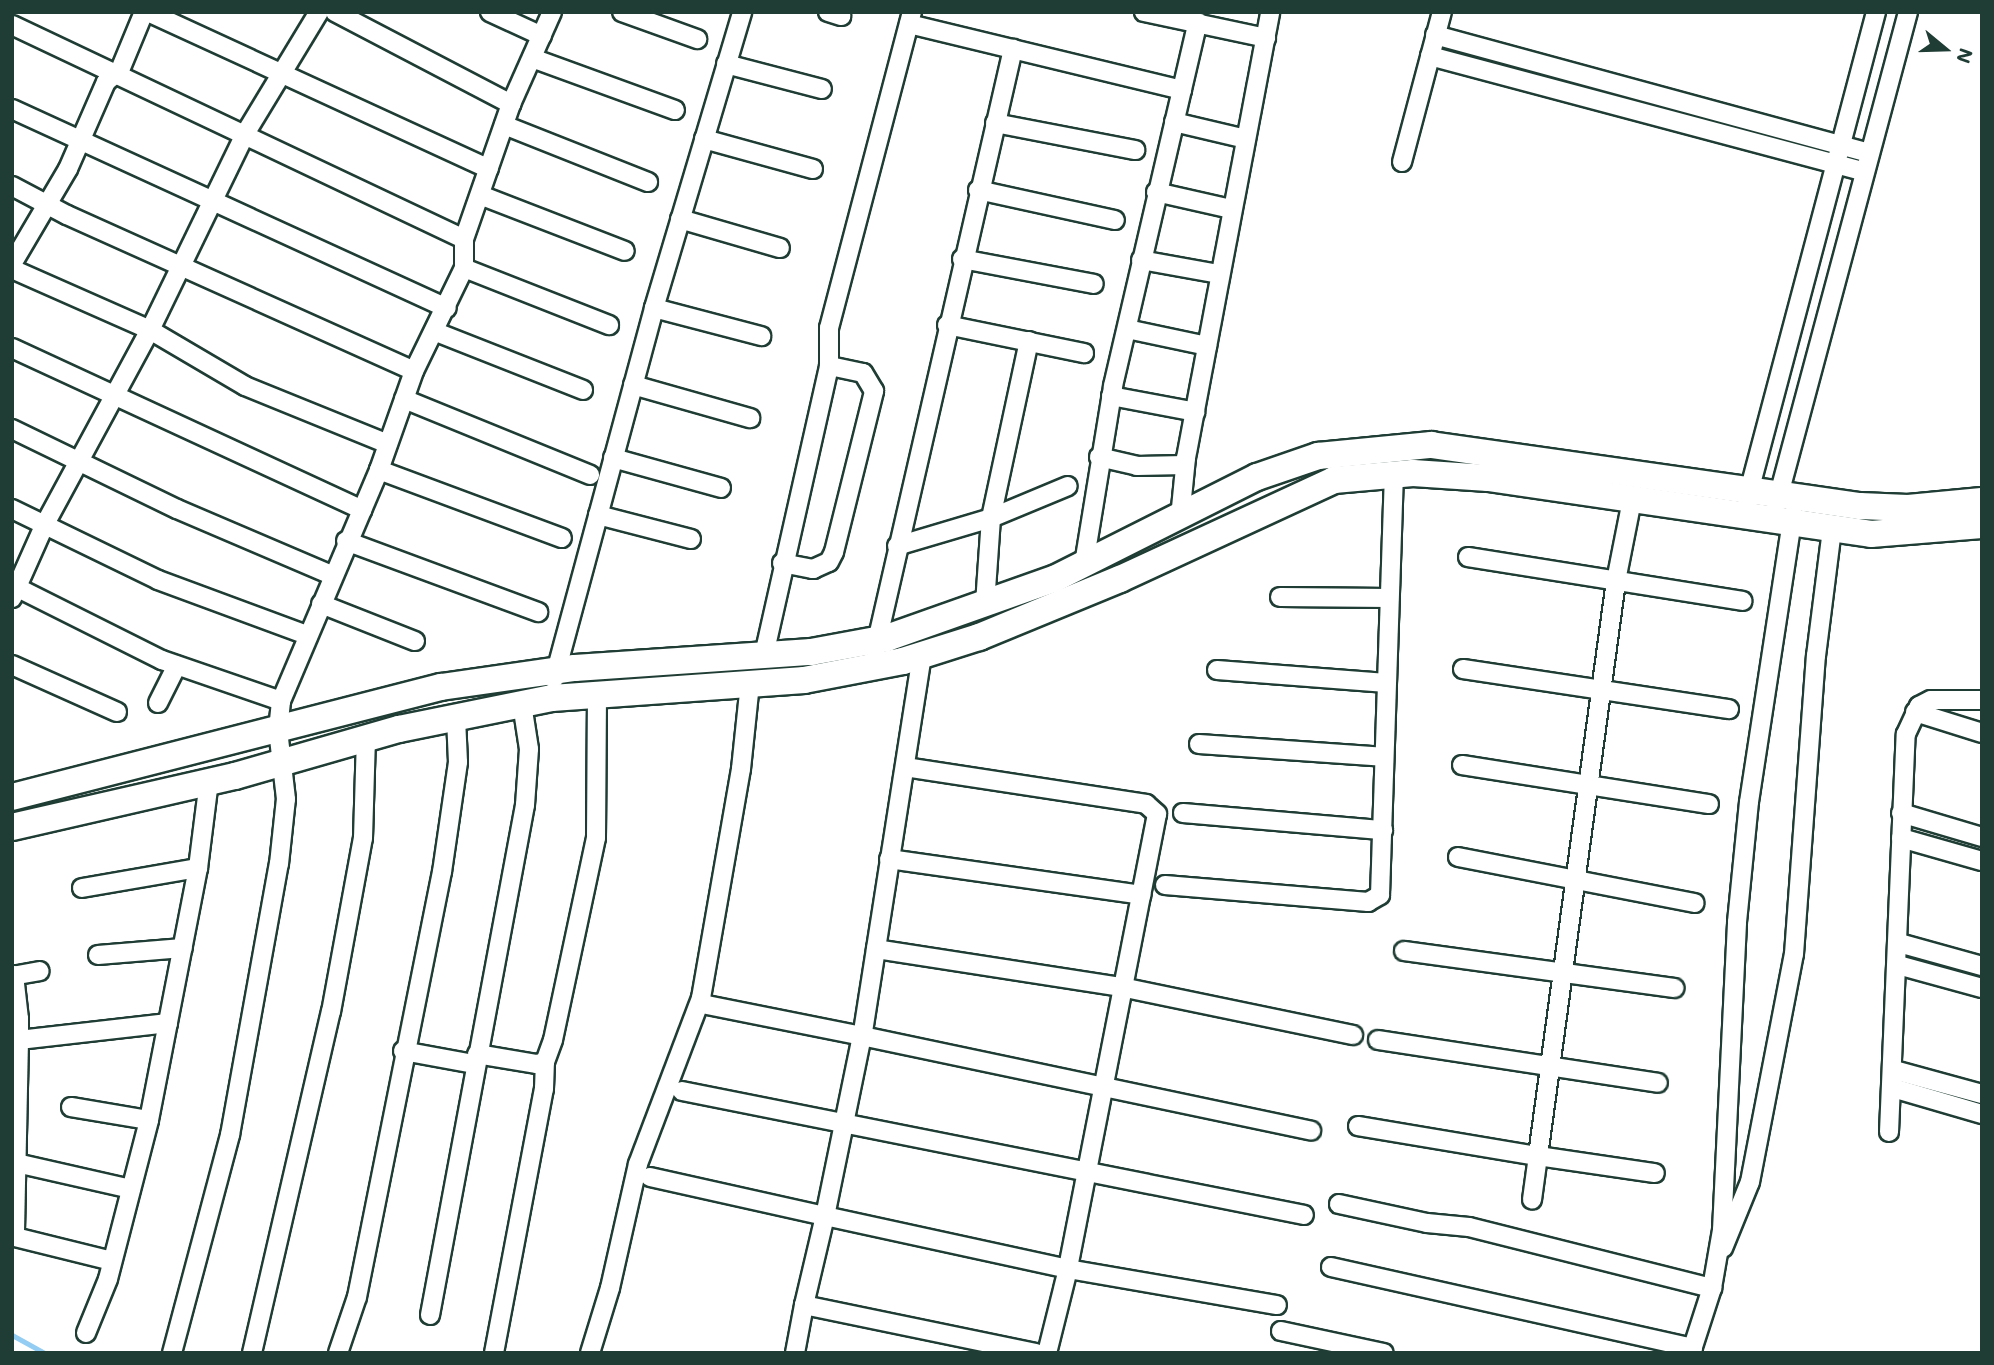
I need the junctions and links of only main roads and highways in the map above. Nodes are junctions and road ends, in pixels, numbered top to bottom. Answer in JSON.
{"nodes":[{"id":1,"x":1982,"y":501,"type":"edge"},
{"id":2,"x":1982,"y":524,"type":"edge"},
{"id":3,"x":12,"y":797,"type":"edge"},
{"id":4,"x":12,"y":827,"type":"edge"}],
"edges":[{"from":1,"to":3,"type":"main road"},
{"from":2,"to":4,"type":"main road"}]}
